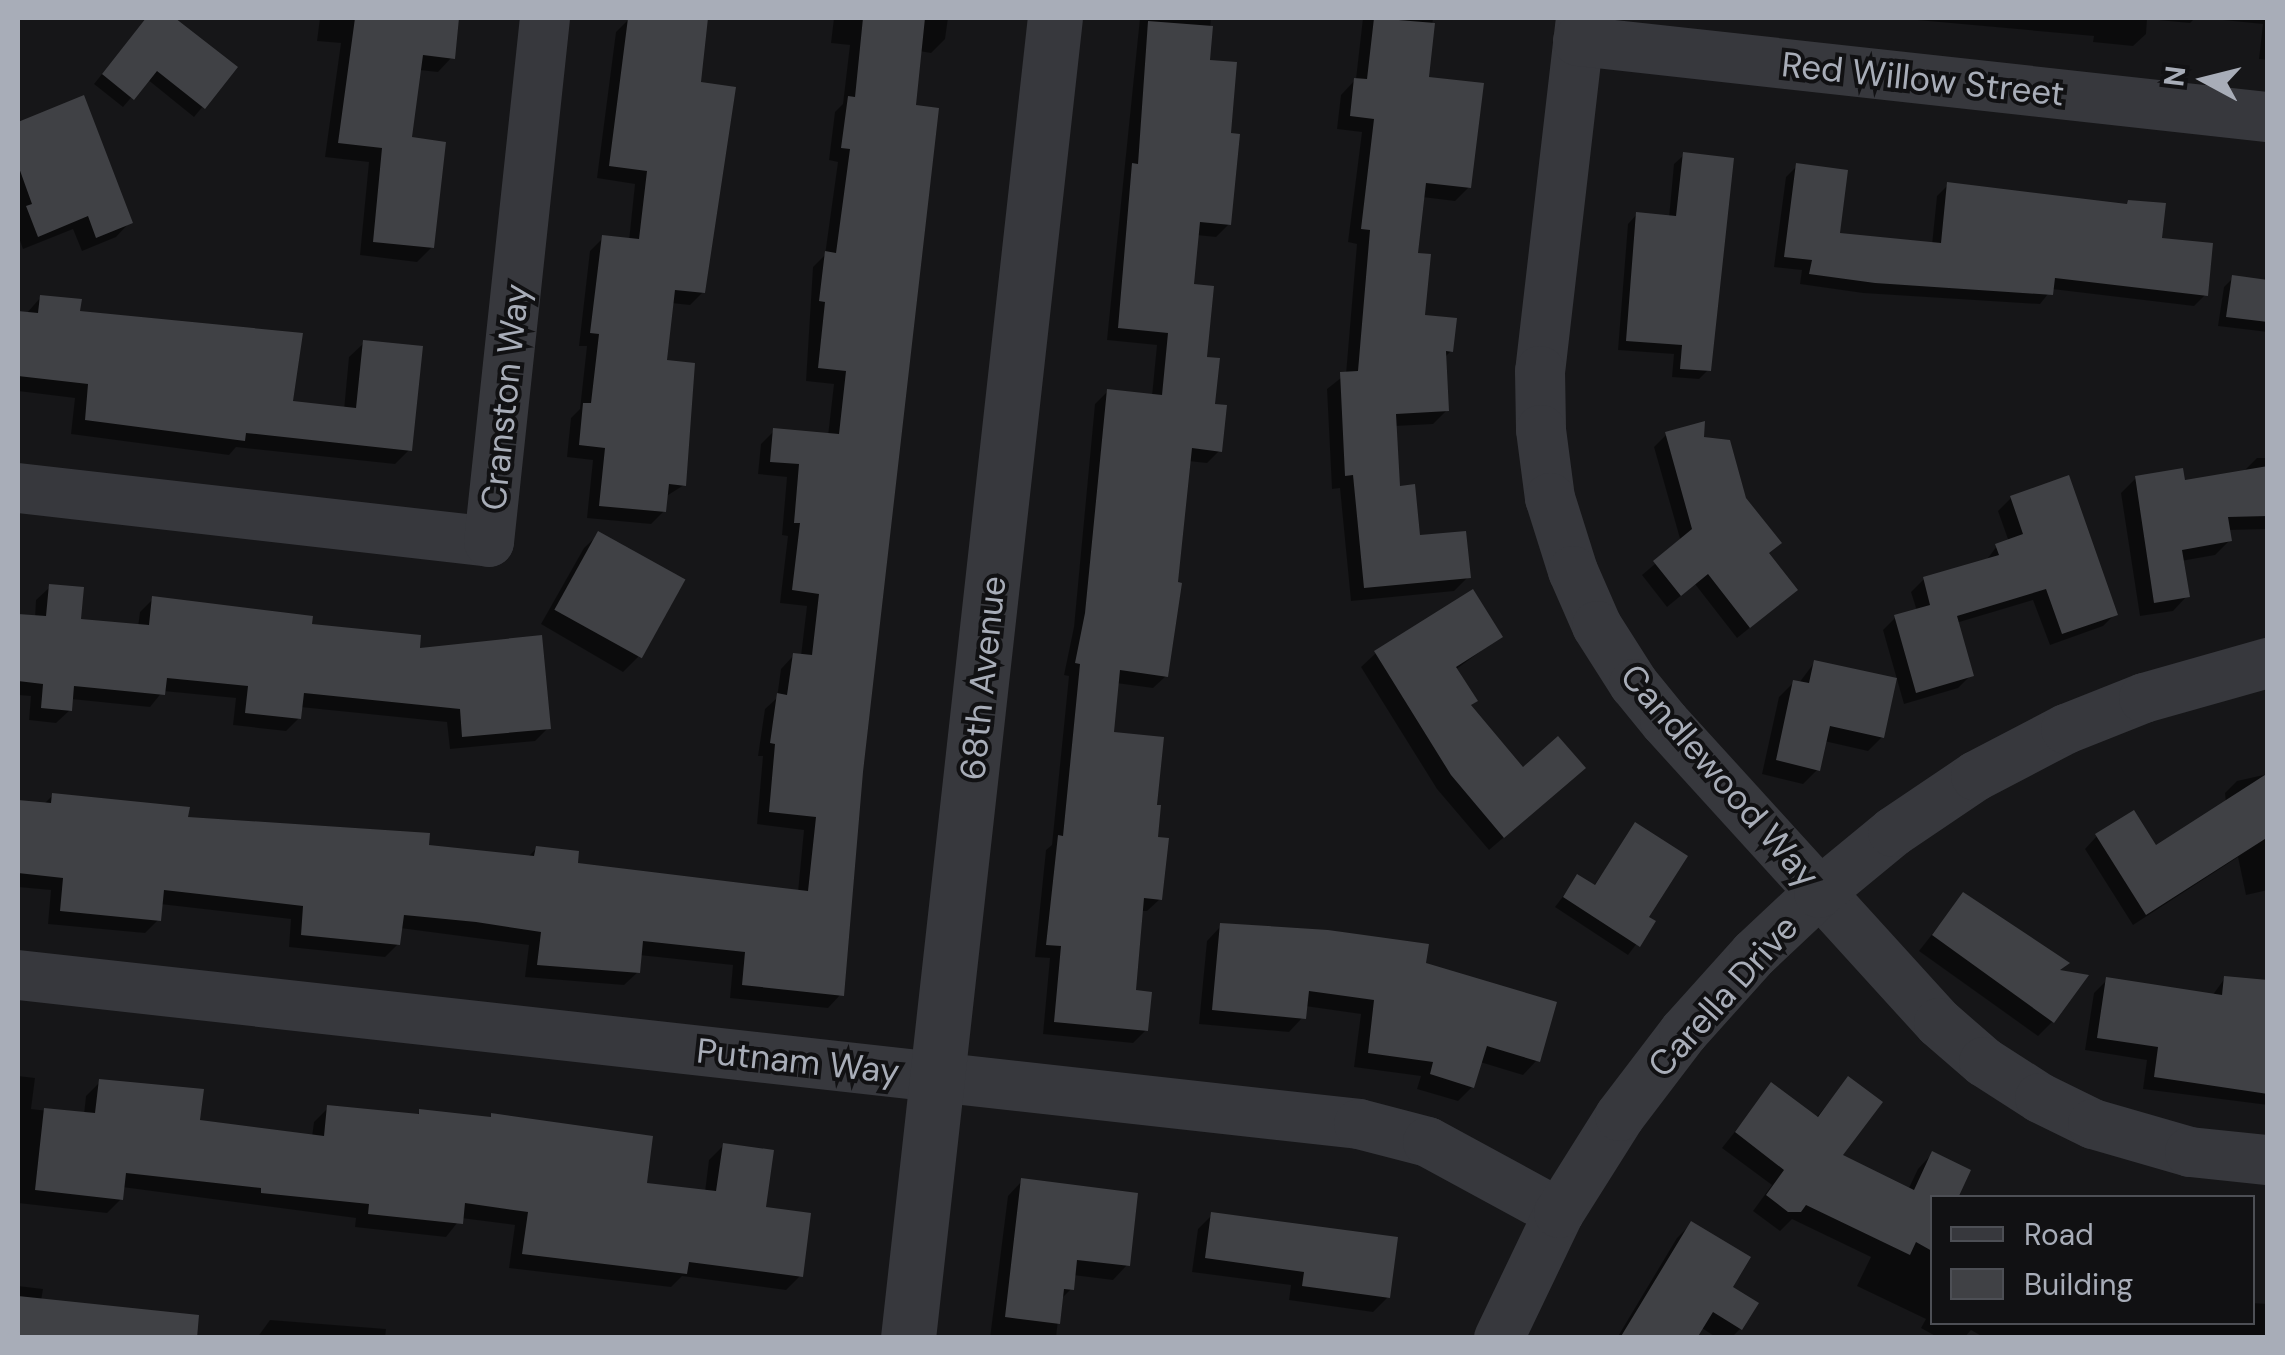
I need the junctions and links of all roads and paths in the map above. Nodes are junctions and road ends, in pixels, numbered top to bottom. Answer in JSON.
{"nodes":[{"id":1,"x":545,"y":18,"type":"edge"},
{"id":2,"x":1056,"y":18,"type":"edge"},
{"id":3,"x":1579,"y":29,"type":"edge"},
{"id":4,"x":2268,"y":117,"type":"edge"},
{"id":5,"x":18,"y":488,"type":"edge"},
{"id":6,"x":2268,"y":664,"type":"edge"},
{"id":7,"x":1819,"y":892,"type":"junction"},
{"id":8,"x":18,"y":975,"type":"edge"},
{"id":9,"x":939,"y":1076,"type":"junction"},
{"id":10,"x":2268,"y":1160,"type":"edge"},
{"id":11,"x":1559,"y":1213,"type":"junction"},
{"id":12,"x":908,"y":1338,"type":"edge"},
{"id":13,"x":1500,"y":1338,"type":"edge"}],
"edges":[{"from":1,"to":5,"type":"street","name":"Cranston Way"},
{"from":2,"to":9,"type":"street","name":"68th Avenue"},
{"from":3,"to":4,"type":"street","name":"Red Willow Street"},
{"from":3,"to":7,"type":"street","name":"Candlewood Way"},
{"from":6,"to":7,"type":"street","name":"Carella Drive"},
{"from":7,"to":10,"type":"street","name":"Candlewood Way"},
{"from":7,"to":11,"type":"street","name":"Carella Drive"},
{"from":8,"to":9,"type":"street","name":"Putnam Way"},
{"from":9,"to":11,"type":"street","name":"Putnam Way"},
{"from":9,"to":12,"type":"street","name":"68th Avenue"},
{"from":11,"to":13,"type":"street","name":"Carella Drive"}]}
